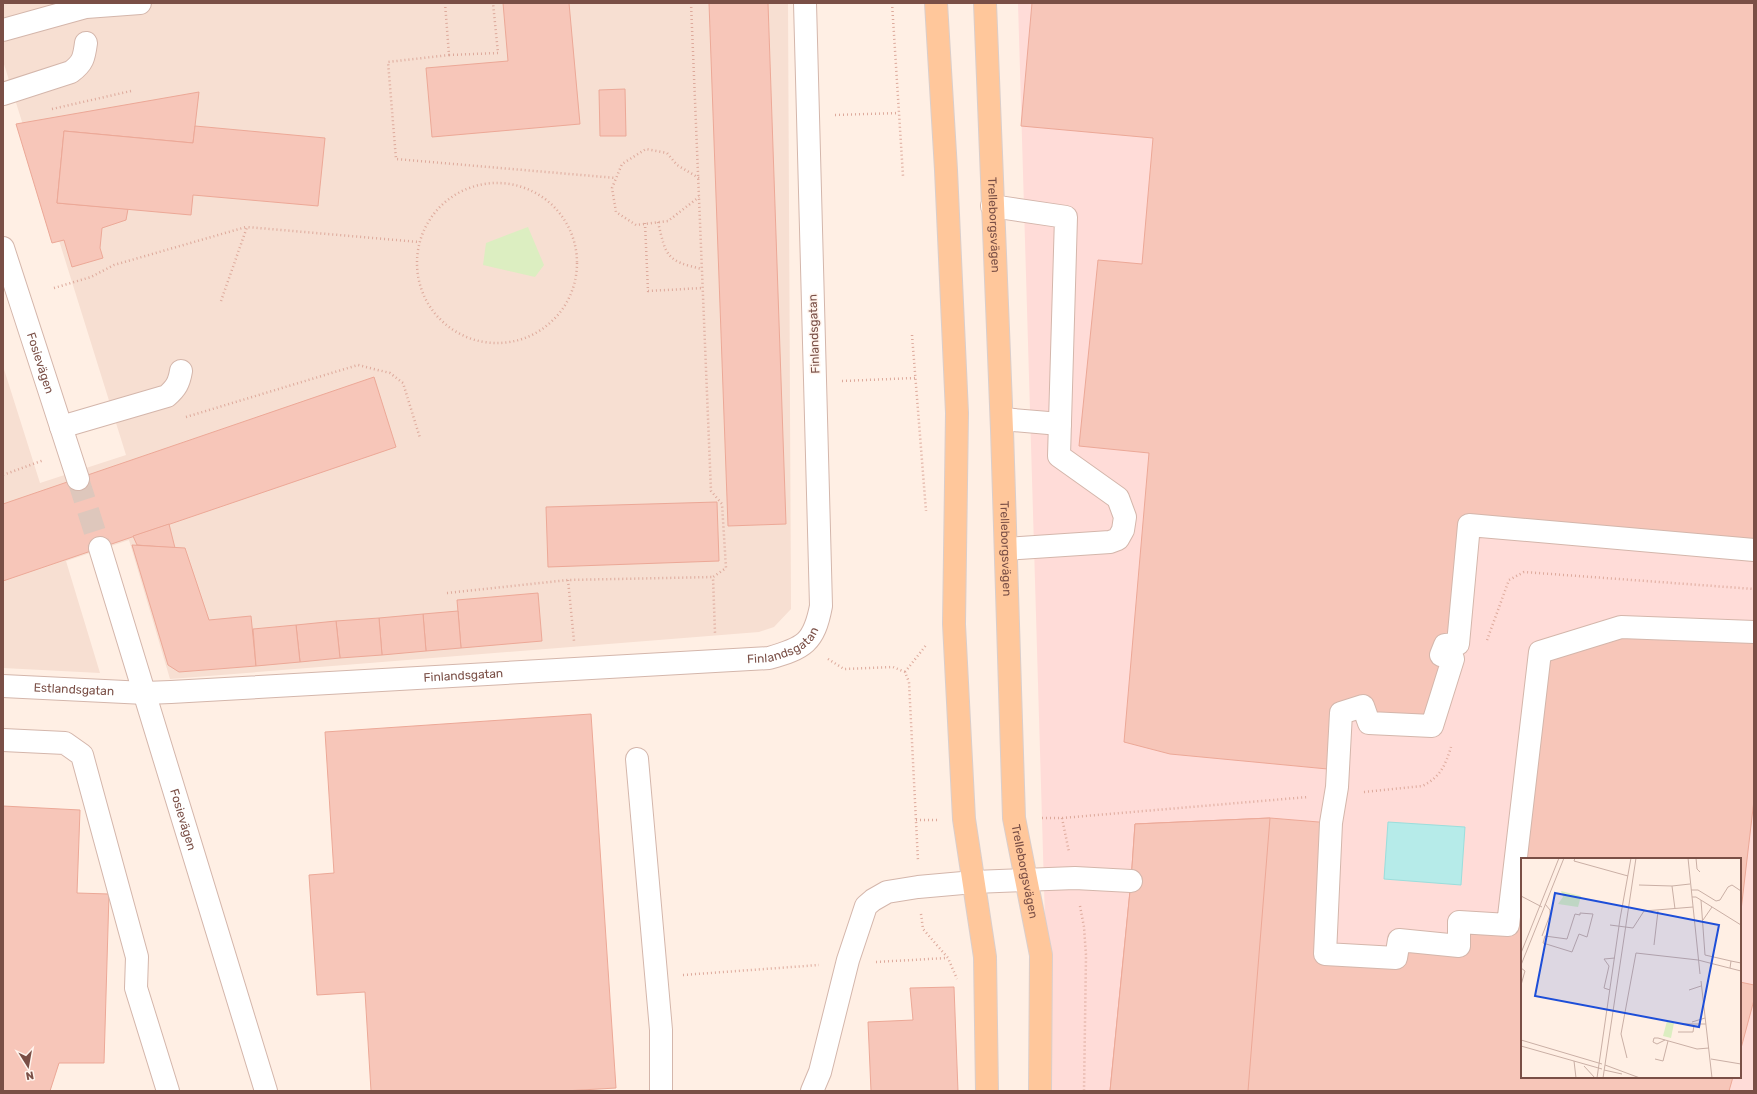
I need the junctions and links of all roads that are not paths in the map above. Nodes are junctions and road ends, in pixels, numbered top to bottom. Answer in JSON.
{"nodes":[{"id":1,"x":140,"y":3,"type":"edge"},
{"id":2,"x":805,"y":3,"type":"edge"},
{"id":3,"x":936,"y":3,"type":"edge"},
{"id":4,"x":985,"y":3,"type":"edge"},
{"id":5,"x":58,"y":9,"type":"edge"},
{"id":6,"x":3,"y":30,"type":"edge"},
{"id":7,"x":86,"y":43,"type":"dead end"},
{"id":8,"x":3,"y":94,"type":"edge"},
{"id":9,"x":992,"y":206,"type":"junction"},
{"id":10,"x":3,"y":248,"type":"edge"},
{"id":11,"x":181,"y":371,"type":"dead end"},
{"id":12,"x":1002,"y":419,"type":"junction"},
{"id":13,"x":1060,"y":424,"type":"junction"},
{"id":14,"x":61,"y":427,"type":"junction"},
{"id":15,"x":78,"y":479,"type":"tunnel mouth"},
{"id":16,"x":100,"y":548,"type":"tunnel mouth"},
{"id":17,"x":1006,"y":550,"type":"junction"},
{"id":18,"x":1754,"y":550,"type":"edge"},
{"id":19,"x":1754,"y":632,"type":"edge"},
{"id":20,"x":3,"y":686,"type":"edge"},
{"id":21,"x":145,"y":693,"type":"junction"},
{"id":22,"x":3,"y":740,"type":"edge"},
{"id":23,"x":637,"y":759,"type":"dead end"},
{"id":24,"x":1026,"y":879,"type":"junction"},
{"id":25,"x":1131,"y":881,"type":"dead end"},
{"id":26,"x":974,"y":882,"type":"junction"},
{"id":27,"x":168,"y":1091,"type":"edge"},
{"id":28,"x":266,"y":1091,"type":"edge"},
{"id":29,"x":661,"y":1091,"type":"edge"},
{"id":30,"x":812,"y":1091,"type":"edge"},
{"id":31,"x":987,"y":1091,"type":"edge"},
{"id":32,"x":1040,"y":1091,"type":"edge"}],
"edges":[{"from":1,"to":5,"type":"street"},
{"from":2,"to":21,"type":"street","name":"Finlandsgatan"},
{"from":3,"to":26,"type":"main road"},
{"from":4,"to":9,"type":"main road","name":"Trelleborgsvägen"},
{"from":5,"to":6,"type":"street"},
{"from":7,"to":8,"type":"street"},
{"from":9,"to":12,"type":"main road","name":"Trelleborgsvägen"},
{"from":9,"to":13,"type":"street"},
{"from":10,"to":14,"type":"street","name":"Fosievägen"},
{"from":11,"to":14,"type":"street"},
{"from":12,"to":13,"type":"street"},
{"from":12,"to":17,"type":"main road","name":"Trelleborgsvägen"},
{"from":13,"to":17,"type":"street"},
{"from":14,"to":15,"type":"street","name":"Fosievägen"},
{"from":16,"to":21,"type":"street","name":"Fosievägen"},
{"from":17,"to":24,"type":"main road","name":"Trelleborgsvägen"},
{"from":18,"to":19,"type":"street"},
{"from":20,"to":21,"type":"street","name":"Estlandsgatan"},
{"from":21,"to":28,"type":"street","name":"Fosievägen"},
{"from":22,"to":27,"type":"street"},
{"from":23,"to":29,"type":"street"},
{"from":24,"to":25,"type":"street"},
{"from":24,"to":26,"type":"street"},
{"from":24,"to":32,"type":"main road","name":"Trelleborgsvägen"},
{"from":26,"to":30,"type":"street"},
{"from":26,"to":31,"type":"main road"}]}
